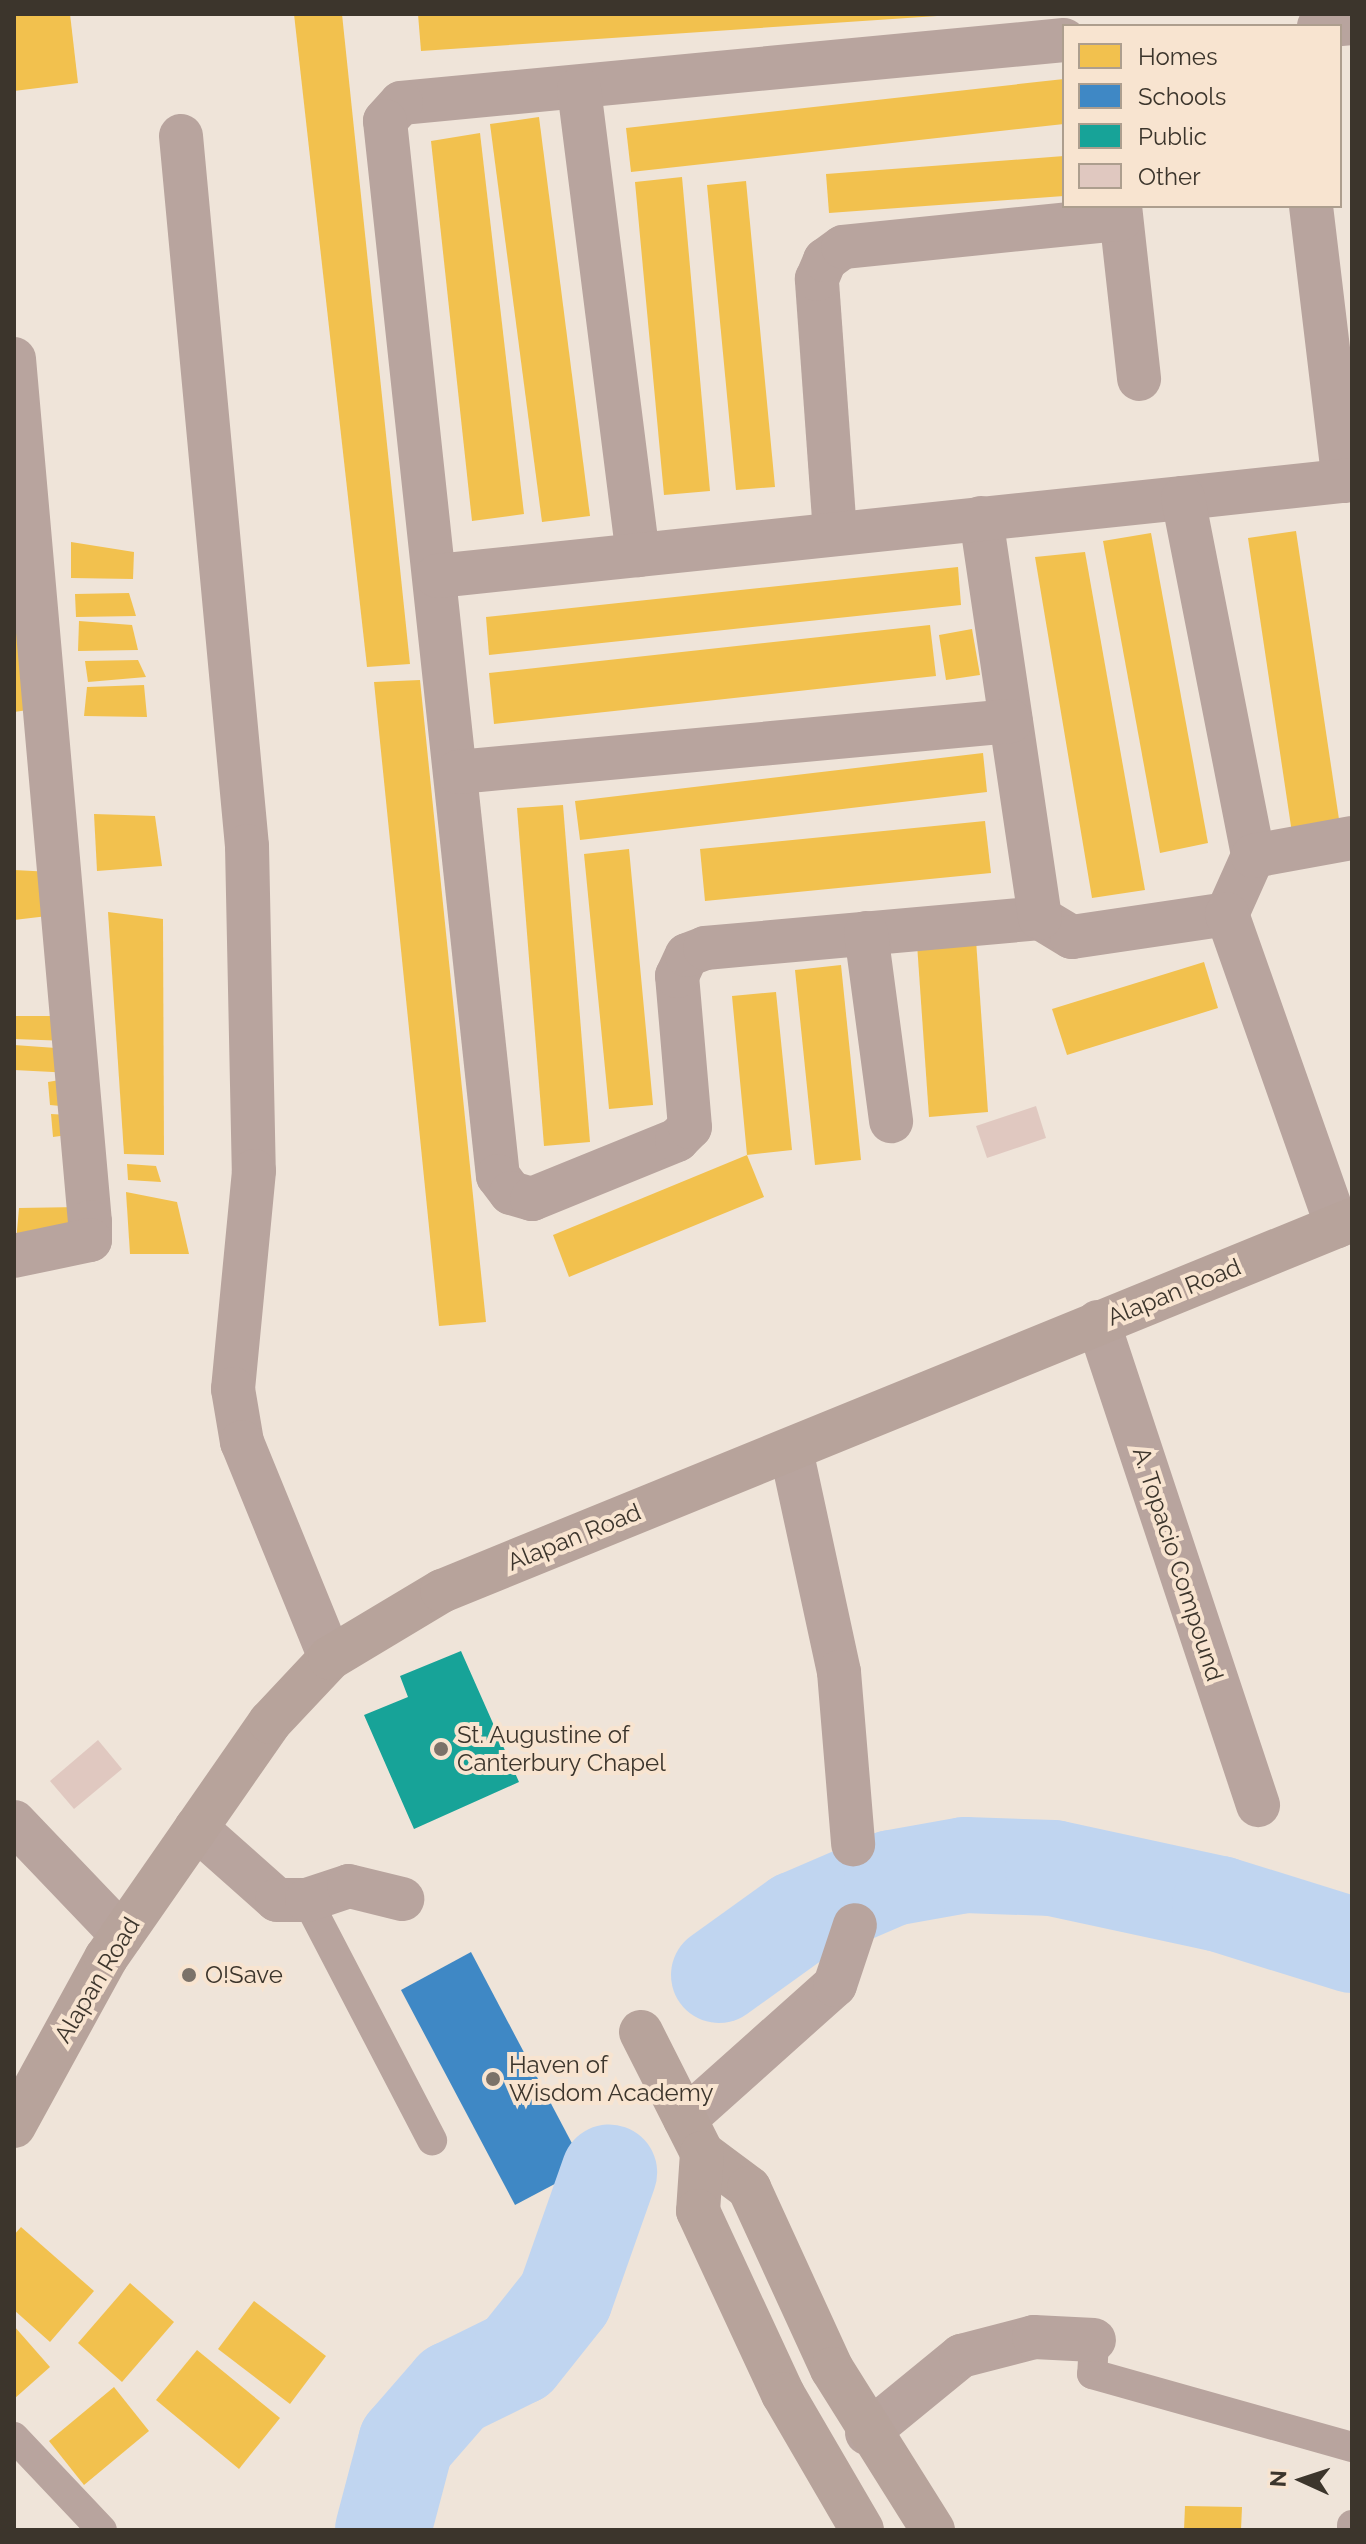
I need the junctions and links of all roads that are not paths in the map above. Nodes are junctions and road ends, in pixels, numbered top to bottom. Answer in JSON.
{"nodes":[{"id":1,"x":1062,"y":40,"type":"edge"},
{"id":2,"x":579,"y":89,"type":"junction"},
{"id":3,"x":181,"y":136,"type":"dead end"},
{"id":4,"x":1311,"y":208,"type":"edge"},
{"id":5,"x":1120,"y":213,"type":"edge"},
{"id":6,"x":14,"y":359,"type":"edge"},
{"id":7,"x":1139,"y":379,"type":"dead end"},
{"id":8,"x":18,"y":462,"type":"edge"},
{"id":9,"x":1348,"y":481,"type":"edge"},
{"id":10,"x":1183,"y":498,"type":"junction"},
{"id":11,"x":981,"y":518,"type":"junction"},
{"id":12,"x":835,"y":533,"type":"junction"},
{"id":13,"x":638,"y":555,"type":"junction"},
{"id":14,"x":437,"y":576,"type":"junction"},
{"id":15,"x":1011,"y":721,"type":"junction"},
{"id":16,"x":458,"y":772,"type":"junction"},
{"id":17,"x":1352,"y":838,"type":"edge"},
{"id":18,"x":1253,"y":856,"type":"junction"},
{"id":19,"x":1227,"y":914,"type":"junction"},
{"id":20,"x":1040,"y":918,"type":"junction"},
{"id":21,"x":866,"y":933,"type":"junction"},
{"id":22,"x":891,"y":1121,"type":"dead end"},
{"id":23,"x":1345,"y":1223,"type":"edge"},
{"id":24,"x":14,"y":1256,"type":"edge"},
{"id":25,"x":1098,"y":1322,"type":"junction"},
{"id":26,"x":791,"y":1450,"type":"junction"},
{"id":27,"x":326,"y":1649,"type":"junction"},
{"id":28,"x":1258,"y":1805,"type":"dead end"},
{"id":29,"x":14,"y":1822,"type":"edge"},
{"id":30,"x":196,"y":1828,"type":"junction"},
{"id":31,"x":853,"y":1844,"type":"dead end"},
{"id":32,"x":402,"y":1899,"type":"dead end"},
{"id":33,"x":307,"y":1900,"type":"junction"},
{"id":34,"x":855,"y":1925,"type":"dead end"},
{"id":35,"x":122,"y":1935,"type":"junction"},
{"id":36,"x":641,"y":2032,"type":"dead end"},
{"id":37,"x":14,"y":2126,"type":"edge"},
{"id":38,"x":694,"y":2136,"type":"junction"},
{"id":39,"x":432,"y":2140,"type":"dead end"},
{"id":40,"x":1094,"y":2340,"type":"joint"},
{"id":41,"x":867,"y":2433,"type":"junction"},
{"id":42,"x":14,"y":2437,"type":"edge"},
{"id":43,"x":1352,"y":2447,"type":"edge"},
{"id":44,"x":102,"y":2530,"type":"edge"},
{"id":45,"x":862,"y":2530,"type":"edge"},
{"id":46,"x":933,"y":2530,"type":"edge"}],
"edges":[{"from":1,"to":2,"type":"street"},
{"from":2,"to":13,"type":"street"},
{"from":2,"to":14,"type":"street"},
{"from":3,"to":27,"type":"street"},
{"from":4,"to":9,"type":"street"},
{"from":5,"to":7,"type":"street"},
{"from":5,"to":12,"type":"street"},
{"from":6,"to":8,"type":"street"},
{"from":8,"to":24,"type":"street"},
{"from":9,"to":10,"type":"street"},
{"from":10,"to":11,"type":"street"},
{"from":10,"to":18,"type":"street"},
{"from":11,"to":12,"type":"street"},
{"from":11,"to":15,"type":"street"},
{"from":12,"to":13,"type":"street"},
{"from":13,"to":14,"type":"street"},
{"from":14,"to":16,"type":"street"},
{"from":15,"to":16,"type":"street"},
{"from":15,"to":20,"type":"street"},
{"from":16,"to":21,"type":"street"},
{"from":17,"to":18,"type":"street"},
{"from":18,"to":19,"type":"street"},
{"from":19,"to":20,"type":"street"},
{"from":19,"to":23,"type":"street"},
{"from":20,"to":21,"type":"street"},
{"from":21,"to":22,"type":"street"},
{"from":23,"to":25,"type":"street","name":"Alapan Road"},
{"from":25,"to":26,"type":"street","name":"Alapan Road"},
{"from":25,"to":28,"type":"street","name":"A. Topacio Compound"},
{"from":26,"to":27,"type":"street","name":"Alapan Road"},
{"from":26,"to":31,"type":"street"},
{"from":27,"to":30,"type":"street","name":"Alapan Road"},
{"from":29,"to":35,"type":"street"},
{"from":30,"to":33,"type":"street"},
{"from":30,"to":35,"type":"street","name":"Alapan Road"},
{"from":32,"to":33,"type":"street"},
{"from":33,"to":39,"type":"lane"},
{"from":34,"to":38,"type":"street"},
{"from":35,"to":37,"type":"street","name":"Alapan Road"},
{"from":36,"to":38,"type":"street"},
{"from":38,"to":41,"type":"street"},
{"from":38,"to":45,"type":"street"},
{"from":40,"to":41,"type":"street"},
{"from":40,"to":43,"type":"lane"},
{"from":41,"to":46,"type":"street"},
{"from":42,"to":44,"type":"lane"}]}
